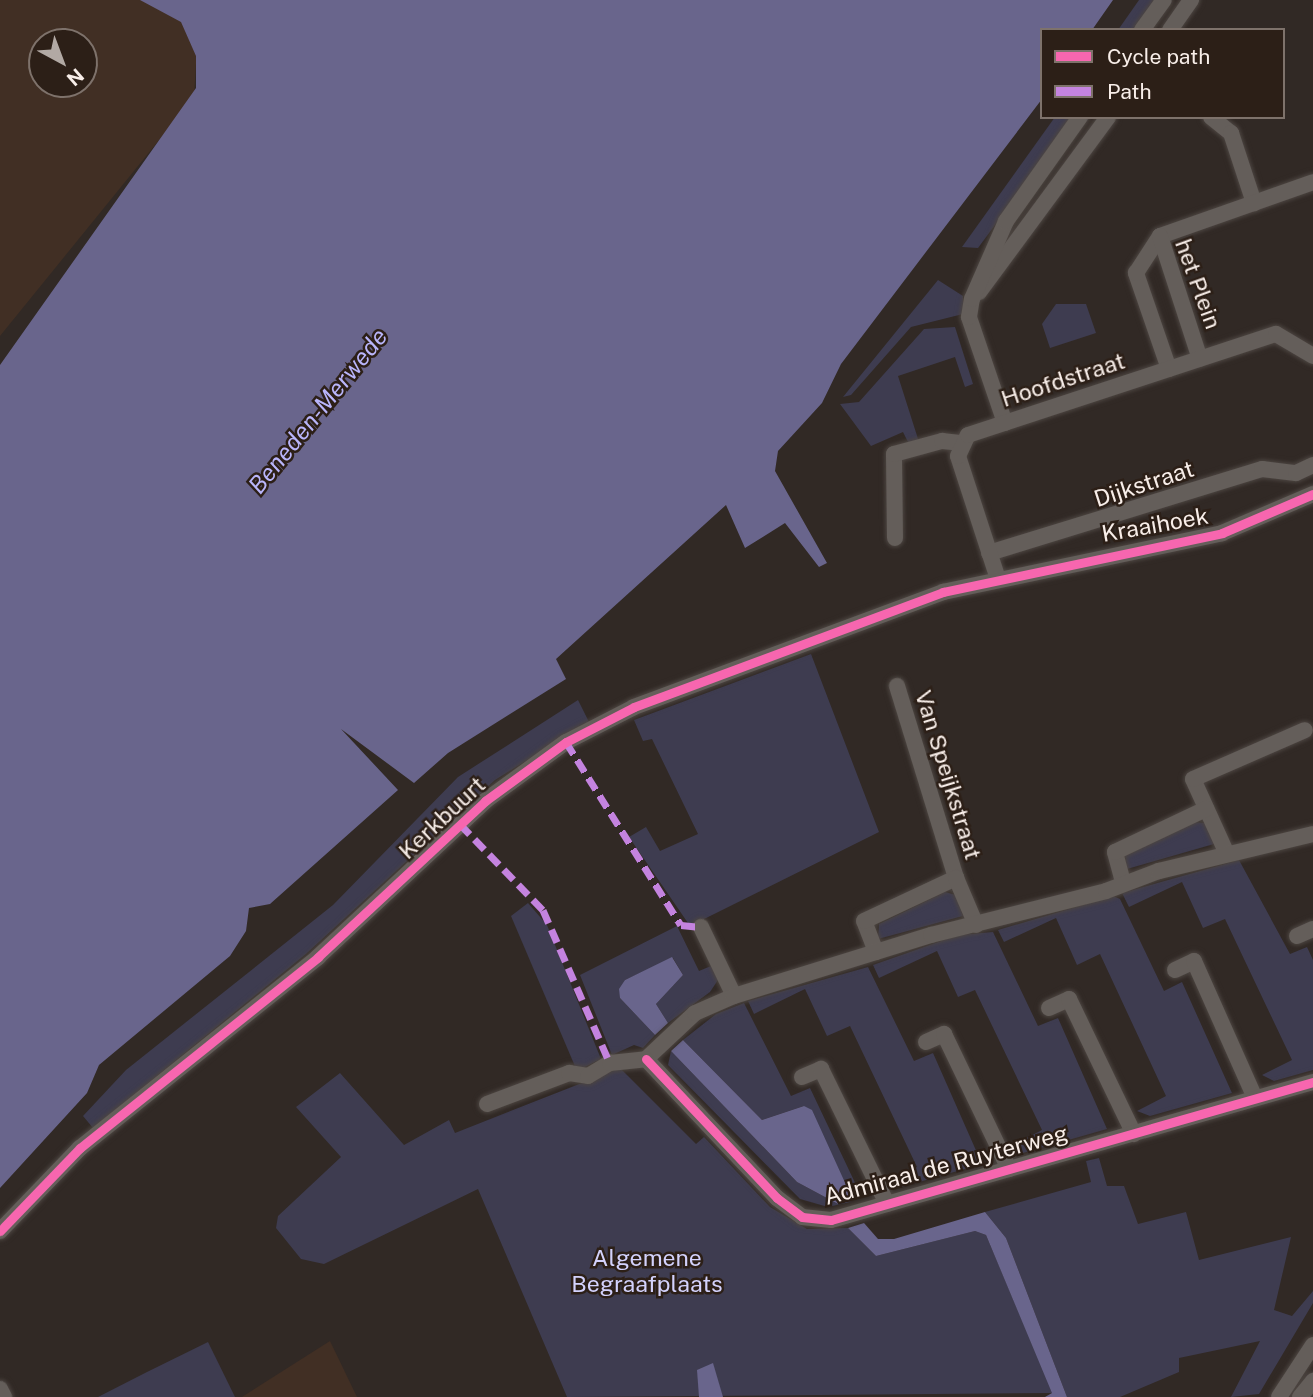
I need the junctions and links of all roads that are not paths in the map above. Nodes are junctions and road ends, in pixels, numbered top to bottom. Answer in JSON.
{"nodes":[{"id":1,"x":1164,"y":0,"type":"edge"},
{"id":2,"x":1191,"y":0,"type":"edge"},
{"id":3,"x":1143,"y":28,"type":"edge"},
{"id":4,"x":1171,"y":28,"type":"edge"},
{"id":5,"x":1079,"y":119,"type":"edge"},
{"id":6,"x":1107,"y":119,"type":"edge"},
{"id":7,"x":1214,"y":119,"type":"edge"},
{"id":8,"x":1313,"y":181,"type":"edge"},
{"id":9,"x":1254,"y":203,"type":"junction"},
{"id":10,"x":1160,"y":236,"type":"junction"},
{"id":11,"x":972,"y":299,"type":"junction"},
{"id":12,"x":1313,"y":356,"type":"edge"},
{"id":13,"x":1200,"y":359,"type":"junction"},
{"id":14,"x":1169,"y":369,"type":"junction"},
{"id":15,"x":1005,"y":423,"type":"junction"},
{"id":16,"x":960,"y":443,"type":"junction"},
{"id":17,"x":1313,"y":465,"type":"edge"},
{"id":18,"x":1313,"y":494,"type":"edge"},
{"id":19,"x":895,"y":538,"type":"dead end"},
{"id":20,"x":989,"y":553,"type":"junction"},
{"id":21,"x":997,"y":576,"type":"junction"},
{"id":22,"x":897,"y":686,"type":"dead end"},
{"id":23,"x":1305,"y":730,"type":"dead end"},
{"id":24,"x":1206,"y":809,"type":"junction"},
{"id":25,"x":1313,"y":834,"type":"edge"},
{"id":26,"x":1227,"y":854,"type":"junction"},
{"id":27,"x":956,"y":878,"type":"junction"},
{"id":28,"x":1123,"y":883,"type":"junction"},
{"id":29,"x":976,"y":925,"type":"junction"},
{"id":30,"x":701,"y":927,"type":"dead end"},
{"id":31,"x":1313,"y":929,"type":"edge"},
{"id":32,"x":1297,"y":936,"type":"dead end"},
{"id":33,"x":876,"y":952,"type":"junction"},
{"id":34,"x":1175,"y":970,"type":"dead end"},
{"id":35,"x":734,"y":996,"type":"junction"},
{"id":36,"x":1049,"y":1008,"type":"dead end"},
{"id":37,"x":926,"y":1042,"type":"dead end"},
{"id":38,"x":646,"y":1059,"type":"junction"},
{"id":39,"x":802,"y":1077,"type":"dead end"},
{"id":40,"x":1313,"y":1082,"type":"edge"},
{"id":41,"x":1255,"y":1098,"type":"junction"},
{"id":42,"x":487,"y":1104,"type":"dead end"},
{"id":43,"x":1134,"y":1134,"type":"junction"},
{"id":44,"x":1009,"y":1169,"type":"junction"},
{"id":45,"x":887,"y":1204,"type":"junction"},
{"id":46,"x":0,"y":1231,"type":"edge"},
{"id":47,"x":1313,"y":1345,"type":"edge"},
{"id":48,"x":1313,"y":1381,"type":"edge"},
{"id":49,"x":0,"y":1389,"type":"edge"},
{"id":50,"x":4,"y":1397,"type":"edge"},
{"id":51,"x":1279,"y":1397,"type":"edge"},
{"id":52,"x":1300,"y":1397,"type":"edge"}],
"edges":[{"from":1,"to":3,"type":"street"},
{"from":2,"to":4,"type":"street"},
{"from":5,"to":11,"type":"street"},
{"from":6,"to":11,"type":"street"},
{"from":7,"to":9,"type":"street"},
{"from":8,"to":9,"type":"street"},
{"from":9,"to":10,"type":"street"},
{"from":10,"to":13,"type":"street","name":"het Plein"},
{"from":10,"to":14,"type":"street","name":"het Plein"},
{"from":11,"to":15,"type":"street"},
{"from":12,"to":13,"type":"street","name":"Hoofdstraat"},
{"from":13,"to":14,"type":"street","name":"Hoofdstraat"},
{"from":14,"to":15,"type":"street","name":"Hoofdstraat"},
{"from":15,"to":16,"type":"street","name":"Hoofdstraat"},
{"from":16,"to":19,"type":"street","name":"Hoofdstraat"},
{"from":16,"to":20,"type":"street"},
{"from":17,"to":20,"type":"street","name":"Dijkstraat"},
{"from":18,"to":21,"type":"street","name":"Kraaihoek"},
{"from":20,"to":21,"type":"street"},
{"from":21,"to":46,"type":"street","name":"Kerkbuurt"},
{"from":22,"to":27,"type":"street","name":"Van Speijkstraat"},
{"from":23,"to":24,"type":"street"},
{"from":24,"to":26,"type":"street"},
{"from":24,"to":28,"type":"street"},
{"from":25,"to":26,"type":"street"},
{"from":26,"to":28,"type":"street"},
{"from":27,"to":29,"type":"street","name":"Van Speijkstraat"},
{"from":27,"to":33,"type":"street"},
{"from":28,"to":29,"type":"street"},
{"from":29,"to":33,"type":"street"},
{"from":30,"to":35,"type":"street"},
{"from":31,"to":32,"type":"street"},
{"from":33,"to":35,"type":"street"},
{"from":34,"to":41,"type":"street"},
{"from":35,"to":38,"type":"street"},
{"from":36,"to":43,"type":"street"},
{"from":37,"to":44,"type":"street"},
{"from":38,"to":42,"type":"street"},
{"from":38,"to":45,"type":"street","name":"Admiraal de Ruyterweg"},
{"from":39,"to":45,"type":"street"},
{"from":40,"to":41,"type":"street","name":"Admiraal de Ruyterweg"},
{"from":41,"to":43,"type":"street","name":"Admiraal de Ruyterweg"},
{"from":43,"to":44,"type":"street","name":"Admiraal de Ruyterweg"},
{"from":44,"to":45,"type":"street","name":"Admiraal de Ruyterweg"},
{"from":47,"to":51,"type":"street"},
{"from":48,"to":52,"type":"street"},
{"from":49,"to":50,"type":"street"}]}
